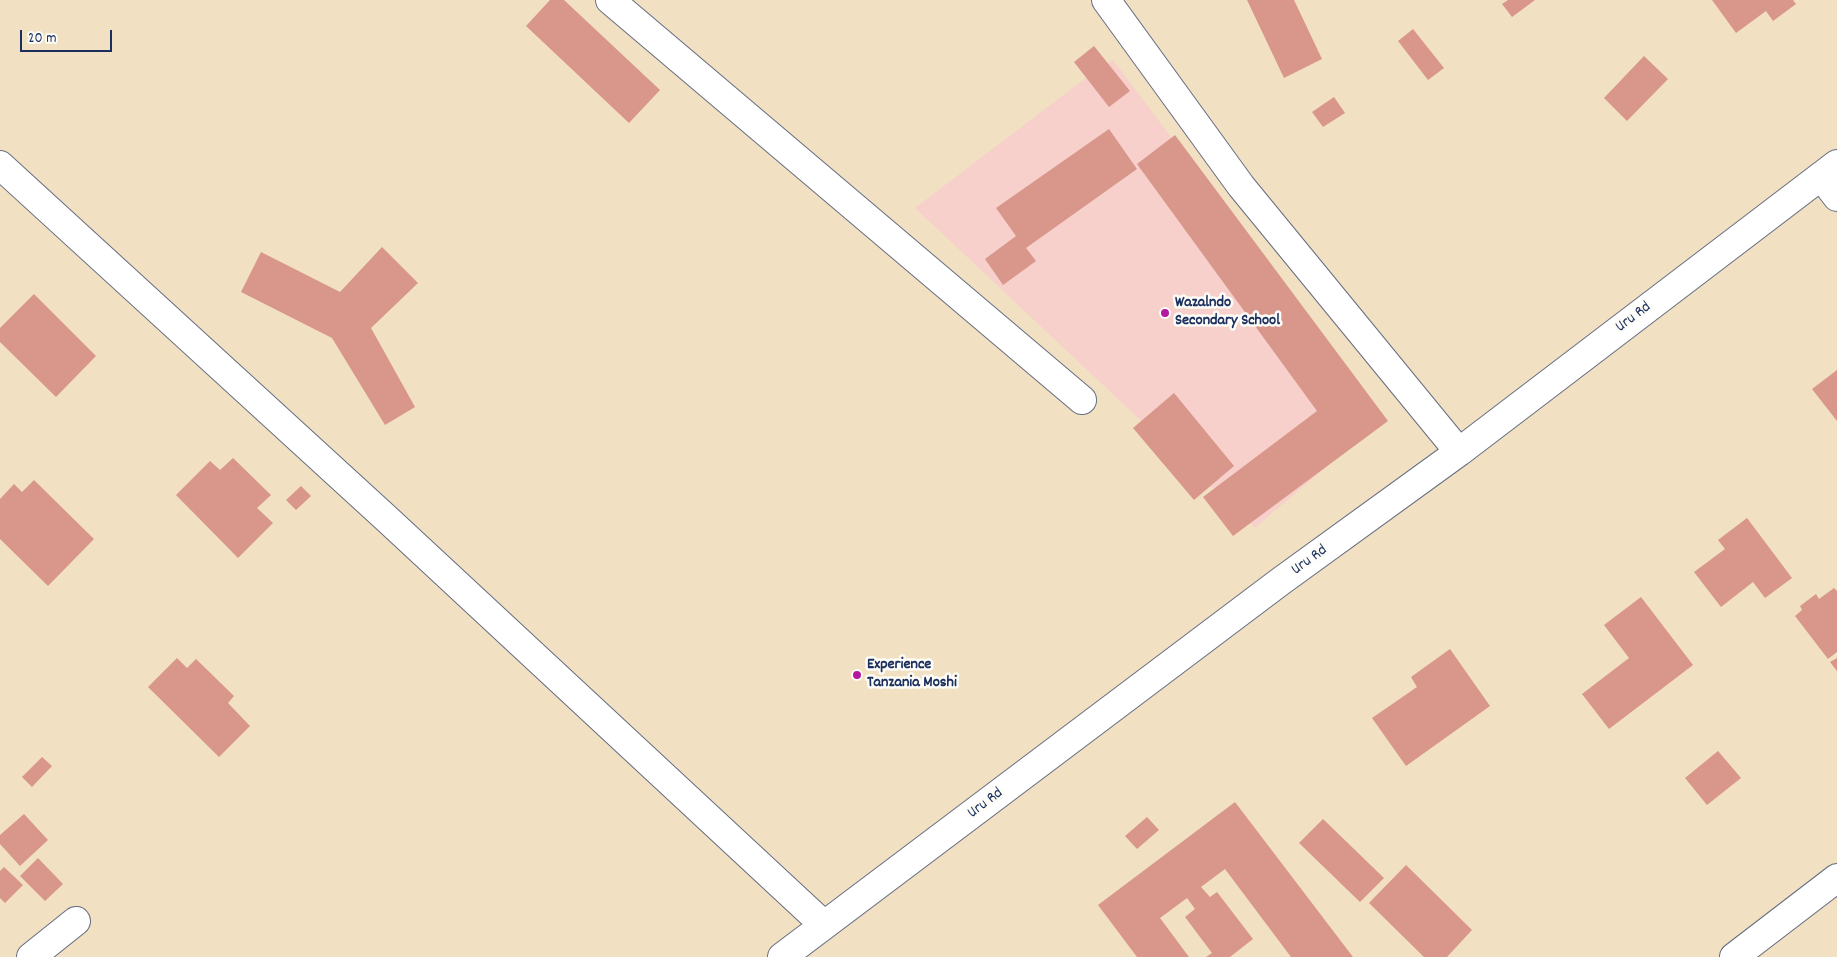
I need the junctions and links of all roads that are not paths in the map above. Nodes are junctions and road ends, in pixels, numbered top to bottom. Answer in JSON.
{"nodes":[{"id":1,"x":610,"y":0,"type":"edge"},
{"id":2,"x":1106,"y":0,"type":"edge"},
{"id":3,"x":0,"y":165,"type":"edge"},
{"id":4,"x":1832,"y":179,"type":"edge"},
{"id":5,"x":1082,"y":400,"type":"dead end"},
{"id":6,"x":1459,"y":452,"type":"junction"},
{"id":7,"x":1837,"y":878,"type":"edge"},
{"id":8,"x":76,"y":921,"type":"dead end"},
{"id":9,"x":824,"y":925,"type":"junction"},
{"id":10,"x":31,"y":957,"type":"edge"},
{"id":11,"x":782,"y":957,"type":"edge"},
{"id":12,"x":1734,"y":957,"type":"edge"}],
"edges":[{"from":1,"to":5,"type":"street"},
{"from":2,"to":6,"type":"street"},
{"from":3,"to":9,"type":"street"},
{"from":4,"to":6,"type":"street","name":"Uru Rd"},
{"from":6,"to":9,"type":"street","name":"Uru Rd"},
{"from":7,"to":12,"type":"street"},
{"from":8,"to":10,"type":"street"},
{"from":9,"to":11,"type":"street","name":"Uru Rd"}]}
